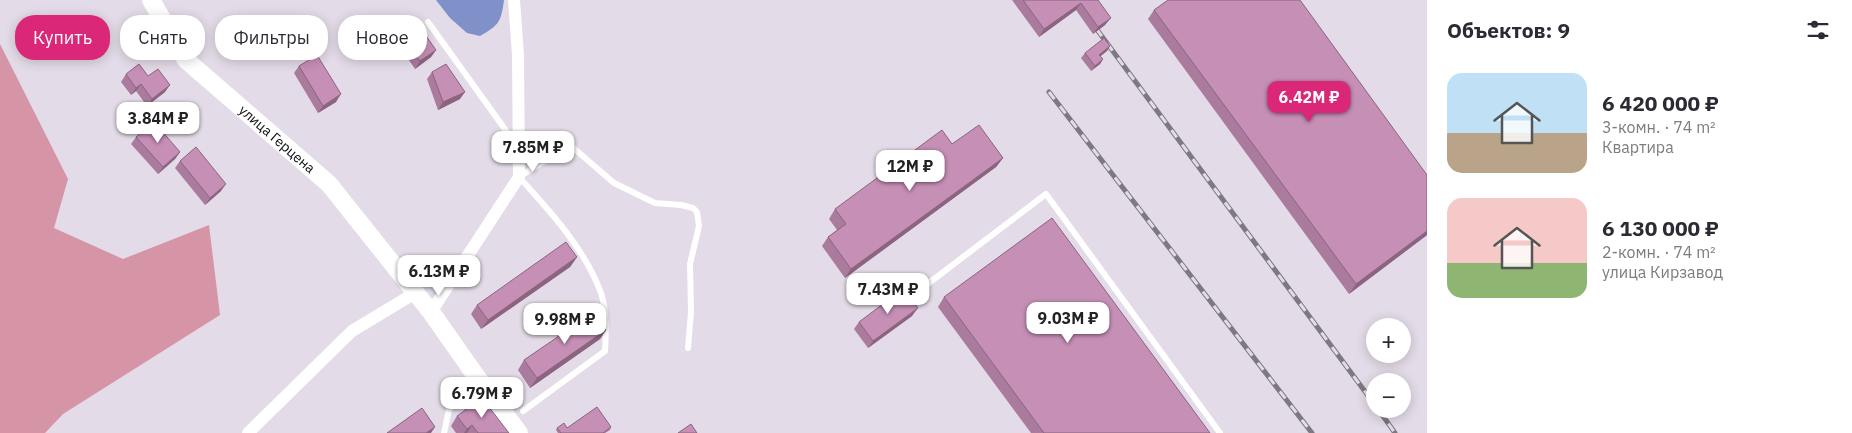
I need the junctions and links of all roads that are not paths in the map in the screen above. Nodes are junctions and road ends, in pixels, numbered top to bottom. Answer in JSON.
{"nodes":[{"id":1,"x":151,"y":0,"type":"edge"},
{"id":2,"x":514,"y":0,"type":"edge"},
{"id":3,"x":428,"y":22,"type":"dead end"},
{"id":4,"x":519,"y":150,"type":"junction"},
{"id":5,"x":519,"y":177,"type":"junction"},
{"id":6,"x":415,"y":292,"type":"junction"},
{"id":7,"x":917,"y":292,"type":"dead end"},
{"id":8,"x":430,"y":312,"type":"junction"},
{"id":9,"x":688,"y":348,"type":"dead end"},
{"id":10,"x":476,"y":376,"type":"junction"},
{"id":11,"x":523,"y":411,"type":"dead end"},
{"id":12,"x":248,"y":433,"type":"edge"},
{"id":13,"x":444,"y":433,"type":"edge"},
{"id":14,"x":519,"y":433,"type":"edge"},
{"id":15,"x":1220,"y":433,"type":"edge"}],
"edges":[{"from":1,"to":6,"type":"street","name":"улица Герцена"},
{"from":2,"to":4,"type":"street"},
{"from":3,"to":4,"type":"lane"},
{"from":4,"to":5,"type":"street"},
{"from":5,"to":8,"type":"street"},
{"from":5,"to":9,"type":"lane"},
{"from":5,"to":11,"type":"lane"},
{"from":6,"to":8,"type":"street","name":"улица Герцена"},
{"from":6,"to":12,"type":"street"},
{"from":7,"to":15,"type":"lane"},
{"from":8,"to":10,"type":"street","name":"улица Герцена"},
{"from":10,"to":13,"type":"lane"},
{"from":10,"to":14,"type":"street","name":"улица Герцена"}]}
